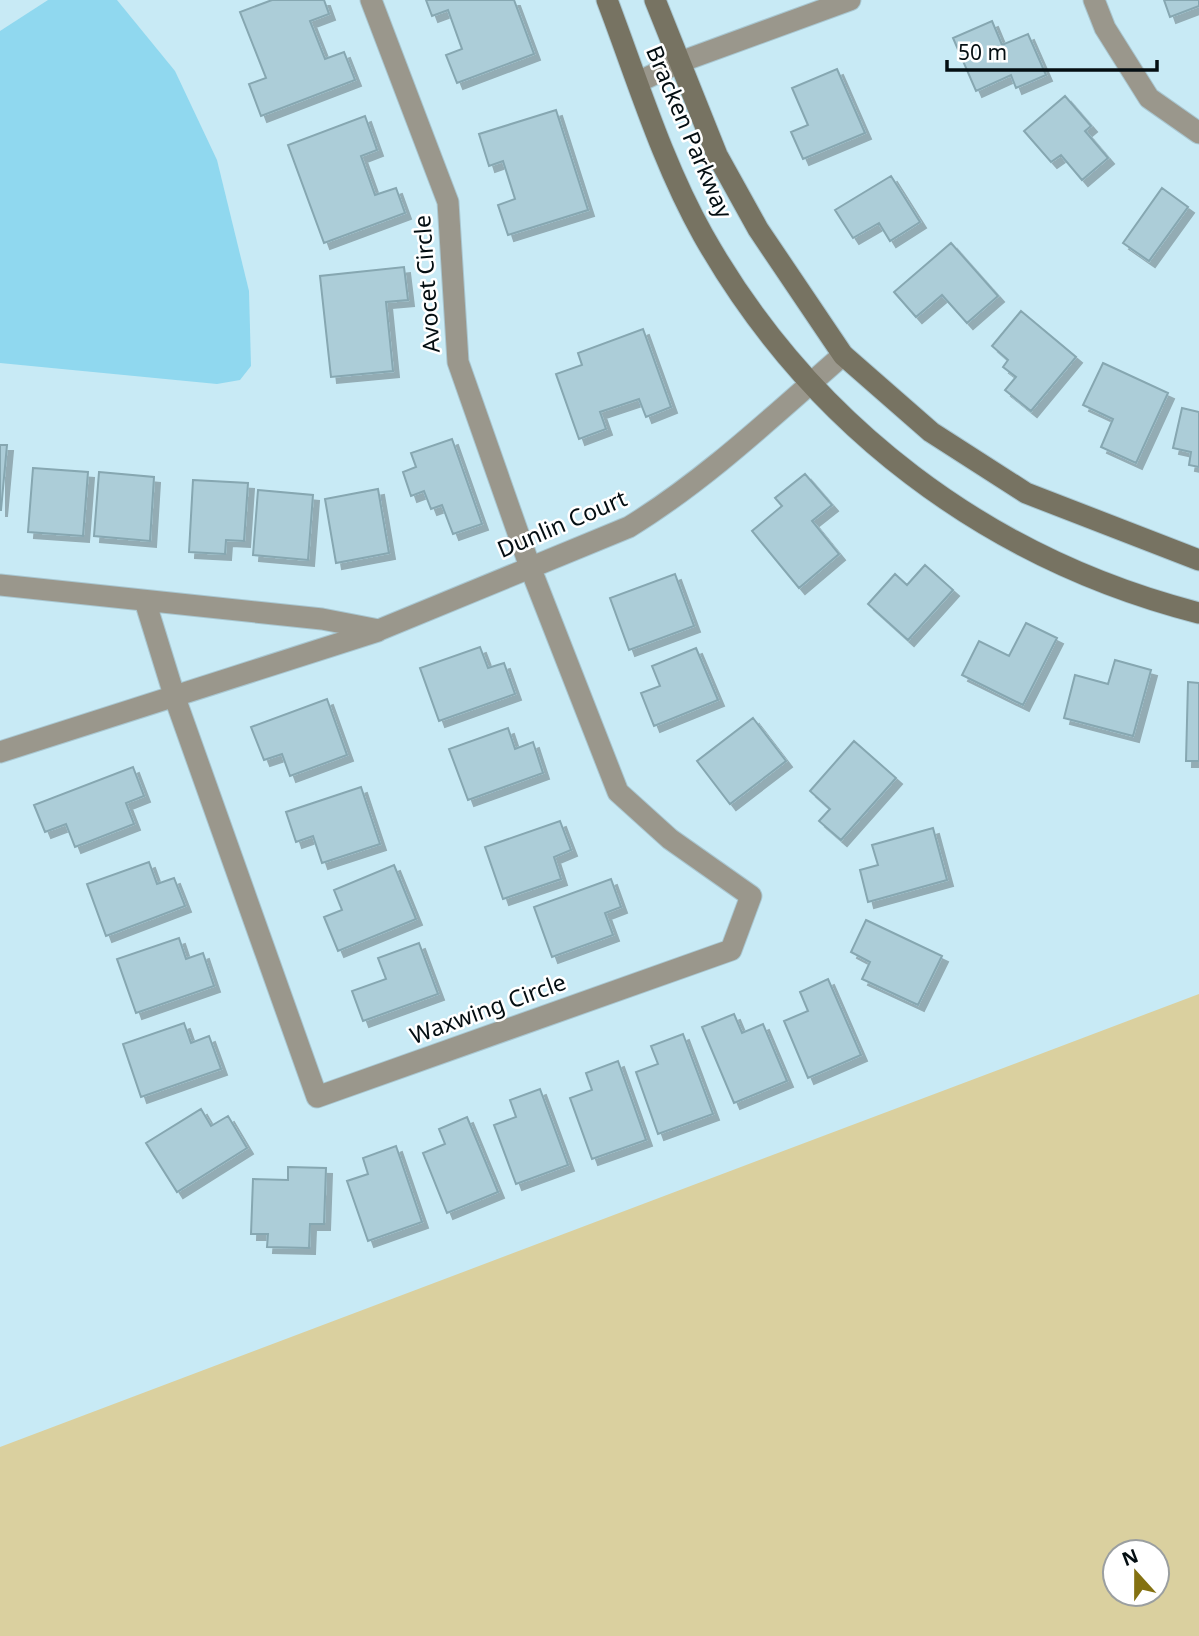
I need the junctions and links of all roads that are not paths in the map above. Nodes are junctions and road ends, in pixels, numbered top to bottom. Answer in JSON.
{"nodes":[{"id":1,"x":371,"y":0,"type":"edge"},
{"id":2,"x":607,"y":0,"type":"edge"},
{"id":3,"x":655,"y":0,"type":"edge"},
{"id":4,"x":850,"y":0,"type":"edge"},
{"id":5,"x":1094,"y":0,"type":"edge"},
{"id":6,"x":680,"y":62,"type":"junction"},
{"id":7,"x":638,"y":82,"type":"junction"},
{"id":8,"x":1199,"y":133,"type":"edge"},
{"id":9,"x":844,"y":355,"type":"junction"},
{"id":10,"x":810,"y":384,"type":"junction"},
{"id":11,"x":1199,"y":560,"type":"edge"},
{"id":12,"x":530,"y":567,"type":"junction"},
{"id":13,"x":0,"y":584,"type":"edge"},
{"id":14,"x":145,"y":601,"type":"junction"},
{"id":15,"x":1199,"y":613,"type":"edge"},
{"id":16,"x":379,"y":630,"type":"junction"},
{"id":17,"x":175,"y":698,"type":"junction"},
{"id":18,"x":0,"y":751,"type":"edge"}],
"edges":[{"from":1,"to":12,"type":"street","name":"Avocet Circle"},
{"from":2,"to":7,"type":"street","name":"Bracken Parkway"},
{"from":3,"to":6,"type":"street","name":"Bracken Parkway"},
{"from":4,"to":6,"type":"street"},
{"from":5,"to":8,"type":"street"},
{"from":6,"to":7,"type":"street"},
{"from":6,"to":9,"type":"street","name":"Bracken Parkway"},
{"from":7,"to":10,"type":"street","name":"Bracken Parkway"},
{"from":9,"to":10,"type":"street","name":"Dunlin Court"},
{"from":9,"to":11,"type":"street","name":"Bracken Parkway"},
{"from":10,"to":12,"type":"street","name":"Dunlin Court"},
{"from":10,"to":15,"type":"street","name":"Bracken Parkway"},
{"from":12,"to":16,"type":"street","name":"Dunlin Court"},
{"from":12,"to":17,"type":"street","name":"Waxwing Circle"},
{"from":13,"to":14,"type":"street"},
{"from":14,"to":16,"type":"street"},
{"from":14,"to":17,"type":"street","name":"Waxwing Circle"},
{"from":16,"to":17,"type":"street","name":"Dunlin Court"},
{"from":17,"to":18,"type":"street","name":"Dunlin Court"}]}
